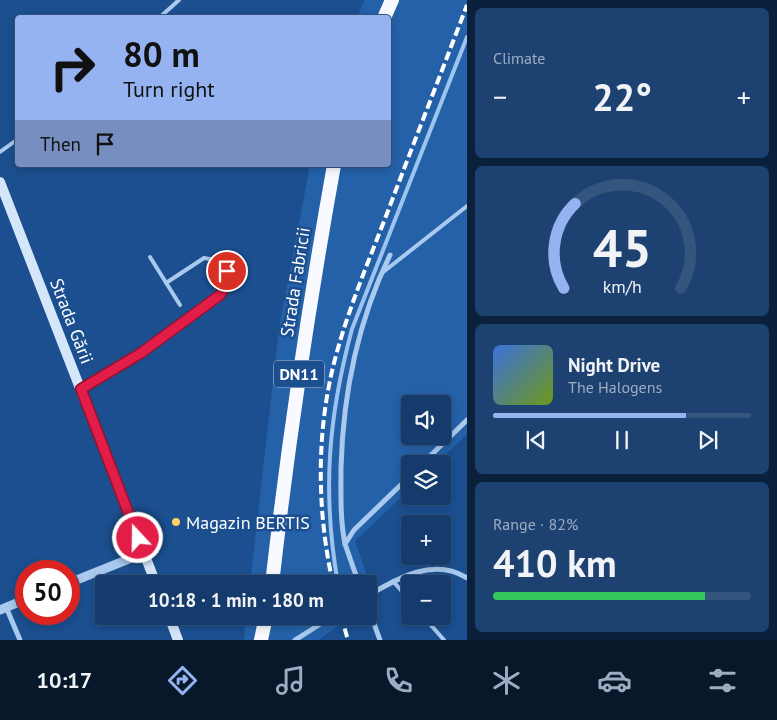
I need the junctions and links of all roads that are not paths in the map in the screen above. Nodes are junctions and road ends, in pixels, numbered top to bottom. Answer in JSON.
{"nodes":[{"id":1,"x":179,"y":0,"type":"edge"},
{"id":2,"x":392,"y":0,"type":"edge"},
{"id":3,"x":162,"y":15,"type":"edge"},
{"id":4,"x":385,"y":15,"type":"edge"},
{"id":5,"x":15,"y":141,"type":"edge"},
{"id":6,"x":0,"y":152,"type":"edge"},
{"id":7,"x":334,"y":167,"type":"edge"},
{"id":8,"x":0,"y":182,"type":"edge"},
{"id":9,"x":467,"y":206,"type":"edge"},
{"id":10,"x":390,"y":255,"type":"dead end"},
{"id":11,"x":150,"y":257,"type":"dead end"},
{"id":12,"x":380,"y":275,"type":"junction"},
{"id":13,"x":166,"y":283,"type":"junction"},
{"id":14,"x":180,"y":305,"type":"dead end"},
{"id":15,"x":81,"y":389,"type":"junction"},
{"id":16,"x":467,"y":420,"type":"edge"},
{"id":17,"x":431,"y":455,"type":"edge"},
{"id":18,"x":401,"y":485,"type":"edge"},
{"id":19,"x":344,"y":544,"type":"junction"},
{"id":20,"x":144,"y":553,"type":"junction"},
{"id":21,"x":153,"y":575,"type":"edge"},
{"id":22,"x":273,"y":575,"type":"edge"},
{"id":23,"x":356,"y":575,"type":"edge"},
{"id":24,"x":467,"y":578,"type":"edge"},
{"id":25,"x":80,"y":579,"type":"edge"},
{"id":26,"x":393,"y":581,"type":"junction"},
{"id":27,"x":377,"y":590,"type":"edge"},
{"id":28,"x":401,"y":590,"type":"edge"},
{"id":29,"x":15,"y":603,"type":"edge"},
{"id":30,"x":3,"y":608,"type":"edge"},
{"id":31,"x":172,"y":625,"type":"edge"},
{"id":32,"x":264,"y":625,"type":"edge"},
{"id":33,"x":319,"y":625,"type":"edge"},
{"id":34,"x":374,"y":625,"type":"edge"},
{"id":35,"x":431,"y":625,"type":"edge"},
{"id":36,"x":20,"y":640,"type":"edge"},
{"id":37,"x":178,"y":640,"type":"edge"},
{"id":38,"x":261,"y":640,"type":"edge"},
{"id":39,"x":295,"y":640,"type":"edge"},
{"id":40,"x":380,"y":640,"type":"edge"},
{"id":41,"x":444,"y":640,"type":"edge"}],
"edges":[{"from":1,"to":3,"type":"lane"},
{"from":2,"to":4,"type":"highway"},
{"from":5,"to":6,"type":"lane"},
{"from":7,"to":22,"type":"highway","name":"Strada Fabricii","number":"DN11"},
{"from":8,"to":15,"type":"main road","name":"Strada Gării"},
{"from":9,"to":12,"type":"lane"},
{"from":10,"to":12,"type":"street"},
{"from":11,"to":13,"type":"lane"},
{"from":12,"to":19,"type":"street"},
{"from":13,"to":14,"type":"lane"},
{"from":13,"to":15,"type":"lane"},
{"from":15,"to":20,"type":"main road","name":"Strada Gării"},
{"from":16,"to":17,"type":"street"},
{"from":18,"to":19,"type":"street"},
{"from":19,"to":23,"type":"street"},
{"from":20,"to":21,"type":"main road","name":"Strada Gării"},
{"from":20,"to":25,"type":"street"},
{"from":24,"to":26,"type":"street"},
{"from":26,"to":27,"type":"street"},
{"from":26,"to":28,"type":"lane"},
{"from":29,"to":30,"type":"street"},
{"from":30,"to":36,"type":"street"},
{"from":31,"to":37,"type":"main road"},
{"from":32,"to":38,"type":"highway"},
{"from":33,"to":39,"type":"street"},
{"from":34,"to":40,"type":"street"},
{"from":35,"to":41,"type":"lane"}]}
